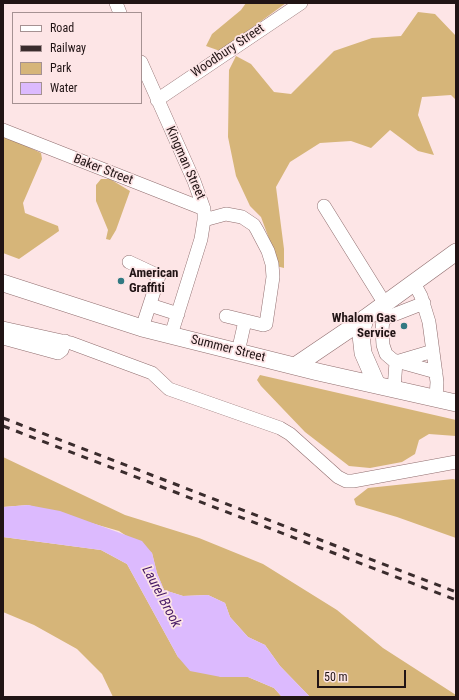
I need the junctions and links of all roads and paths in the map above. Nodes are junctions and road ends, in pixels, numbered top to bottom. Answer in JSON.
{"nodes":[{"id":1,"x":301,"y":3,"type":"edge"},
{"id":2,"x":142,"y":64,"type":"edge"},
{"id":3,"x":157,"y":100,"type":"junction"},
{"id":4,"x":3,"y":130,"type":"edge"},
{"id":5,"x":324,"y":206,"type":"dead end"},
{"id":6,"x":204,"y":214,"type":"junction"},
{"id":7,"x":456,"y":252,"type":"edge"},
{"id":8,"x":129,"y":262,"type":"dead end"},
{"id":9,"x":3,"y":283,"type":"edge"},
{"id":10,"x":414,"y":283,"type":"junction"},
{"id":11,"x":424,"y":303,"type":"junction"},
{"id":12,"x":150,"y":305,"type":"junction"},
{"id":13,"x":377,"y":313,"type":"junction"},
{"id":14,"x":178,"y":314,"type":"junction"},
{"id":15,"x":226,"y":316,"type":"dead end"},
{"id":16,"x":245,"y":320,"type":"junction"},
{"id":17,"x":3,"y":328,"type":"edge"},
{"id":18,"x":142,"y":328,"type":"junction"},
{"id":19,"x":171,"y":335,"type":"junction"},
{"id":20,"x":3,"y":338,"type":"edge"},
{"id":21,"x":65,"y":341,"type":"junction"},
{"id":22,"x":433,"y":351,"type":"junction"},
{"id":23,"x":238,"y":352,"type":"junction"},
{"id":24,"x":396,"y":362,"type":"junction"},
{"id":25,"x":294,"y":366,"type":"junction"},
{"id":26,"x":436,"y":372,"type":"junction"},
{"id":27,"x":376,"y":385,"type":"junction"},
{"id":28,"x":394,"y":388,"type":"junction"},
{"id":29,"x":436,"y":398,"type":"junction"},
{"id":30,"x":456,"y":403,"type":"edge"},
{"id":31,"x":456,"y":462,"type":"edge"}],
"edges":[{"from":1,"to":3,"type":"street","name":"Woodbury Street"},
{"from":2,"to":3,"type":"street","name":"Kingman Street"},
{"from":3,"to":6,"type":"street","name":"Kingman Street"},
{"from":4,"to":6,"type":"street","name":"Baker Street"},
{"from":5,"to":13,"type":"street"},
{"from":6,"to":14,"type":"street","name":"Kingman Street"},
{"from":6,"to":16,"type":"street"},
{"from":7,"to":10,"type":"main road"},
{"from":8,"to":12,"type":"street"},
{"from":9,"to":18,"type":"main road","name":"Summer Street"},
{"from":10,"to":11,"type":"street"},
{"from":10,"to":13,"type":"main road"},
{"from":11,"to":13,"type":"street"},
{"from":11,"to":22,"type":"street"},
{"from":12,"to":14,"type":"street"},
{"from":12,"to":18,"type":"street"},
{"from":13,"to":24,"type":"street"},
{"from":13,"to":25,"type":"main road"},
{"from":13,"to":27,"type":"main road"},
{"from":14,"to":19,"type":"street","name":"Kingman Street"},
{"from":15,"to":16,"type":"street"},
{"from":16,"to":23,"type":"street"},
{"from":17,"to":21,"type":"street"},
{"from":18,"to":19,"type":"main road","name":"Summer Street"},
{"from":19,"to":23,"type":"main road","name":"Summer Street"},
{"from":20,"to":21,"type":"street"},
{"from":21,"to":31,"type":"street"},
{"from":22,"to":24,"type":"street"},
{"from":22,"to":26,"type":"street"},
{"from":23,"to":25,"type":"main road","name":"Summer Street"},
{"from":24,"to":26,"type":"street"},
{"from":24,"to":28,"type":"street"},
{"from":25,"to":27,"type":"main road","name":"Summer Street"},
{"from":26,"to":29,"type":"street"},
{"from":27,"to":28,"type":"main road","name":"Summer Street"},
{"from":28,"to":29,"type":"main road","name":"Summer Street"},
{"from":29,"to":30,"type":"main road","name":"Summer Street"}]}
